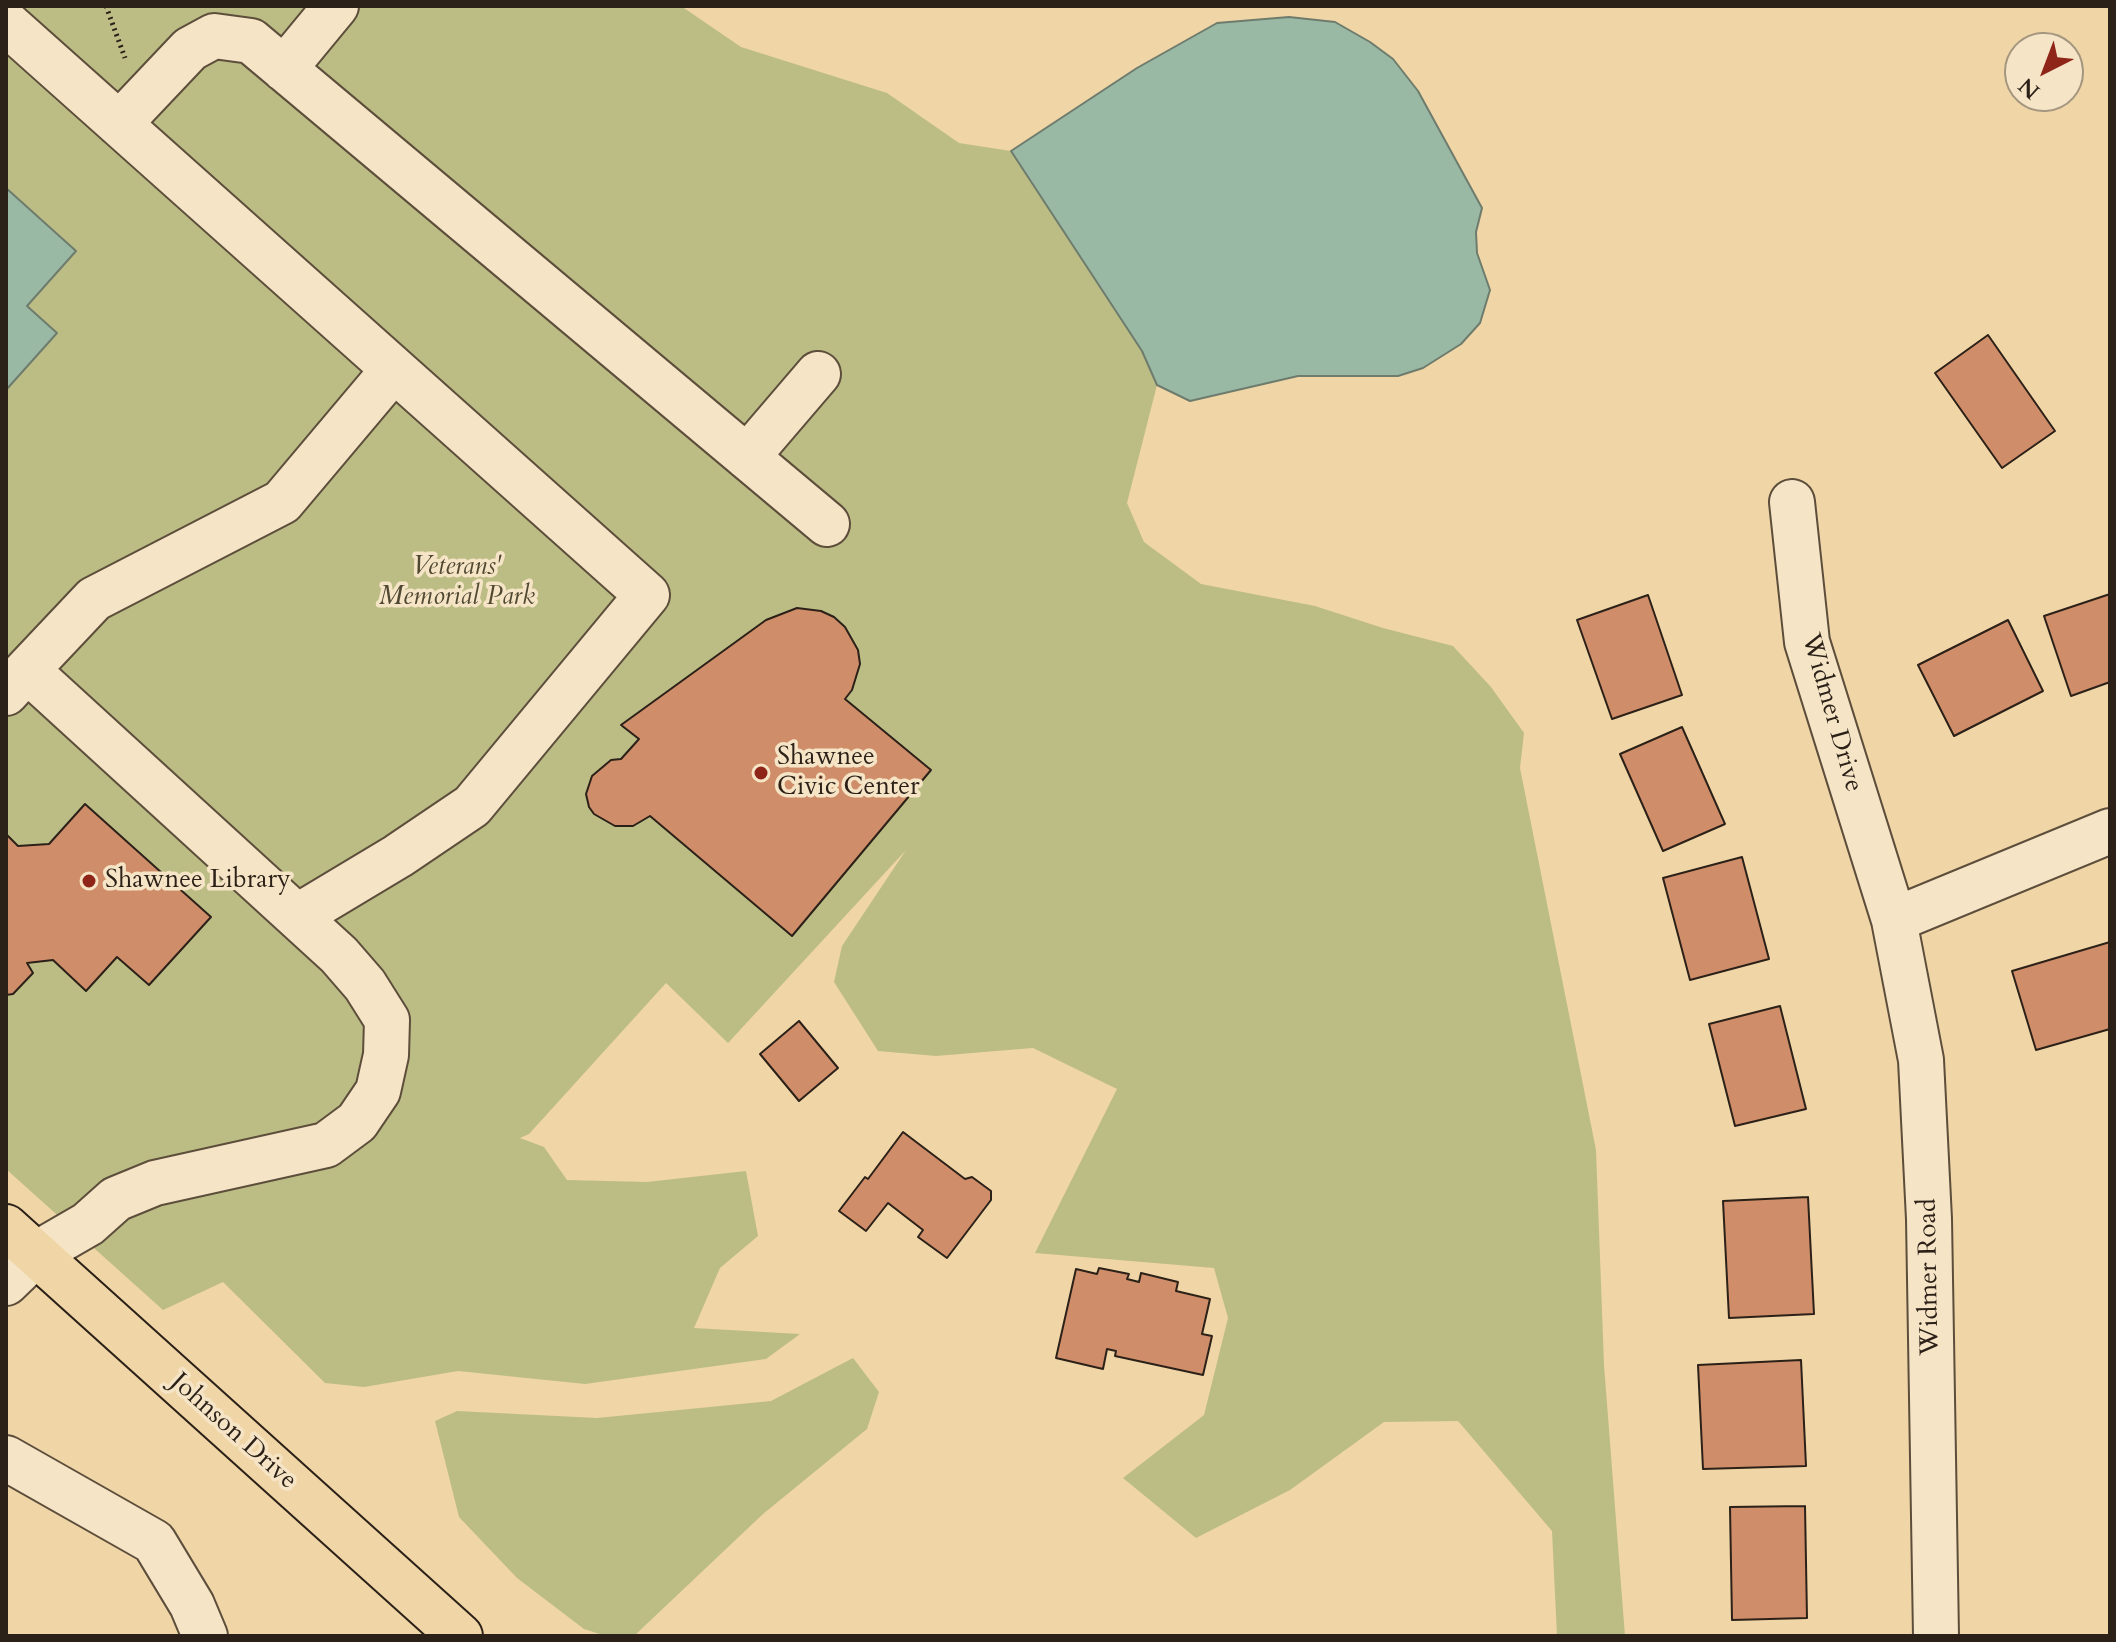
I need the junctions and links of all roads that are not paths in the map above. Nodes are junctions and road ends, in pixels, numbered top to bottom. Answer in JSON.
{"nodes":[{"id":1,"x":336,"y":6,"type":"edge"},
{"id":2,"x":6,"y":23,"type":"edge"},
{"id":3,"x":284,"y":69,"type":"junction"},
{"id":4,"x":119,"y":124,"type":"junction"},
{"id":5,"x":394,"y":369,"type":"junction"},
{"id":6,"x":818,"y":374,"type":"dead end"},
{"id":7,"x":747,"y":457,"type":"junction"},
{"id":8,"x":1792,"y":502,"type":"dead end"},
{"id":9,"x":827,"y":524,"type":"dead end"},
{"id":10,"x":17,"y":682,"type":"edge"},
{"id":11,"x":2110,"y":831,"type":"edge"},
{"id":12,"x":298,"y":916,"type":"junction"},
{"id":13,"x":1894,"y":920,"type":"junction"},
{"id":14,"x":16,"y":1255,"type":"edge"},
{"id":15,"x":6,"y":1458,"type":"edge"},
{"id":16,"x":205,"y":1636,"type":"edge"},
{"id":17,"x":460,"y":1636,"type":"edge"},
{"id":18,"x":1936,"y":1636,"type":"edge"}],
"edges":[{"from":1,"to":3,"type":"street"},
{"from":2,"to":4,"type":"street"},
{"from":3,"to":4,"type":"street"},
{"from":3,"to":7,"type":"street"},
{"from":4,"to":5,"type":"street"},
{"from":5,"to":10,"type":"street"},
{"from":5,"to":12,"type":"street"},
{"from":6,"to":7,"type":"street"},
{"from":7,"to":9,"type":"street"},
{"from":8,"to":13,"type":"street","name":"Widmer Drive"},
{"from":10,"to":12,"type":"street"},
{"from":11,"to":13,"type":"street"},
{"from":12,"to":14,"type":"street"},
{"from":13,"to":18,"type":"street","name":"Widmer Road"},
{"from":14,"to":17,"type":"main road","name":"Johnson Drive"},
{"from":15,"to":16,"type":"street"}]}
